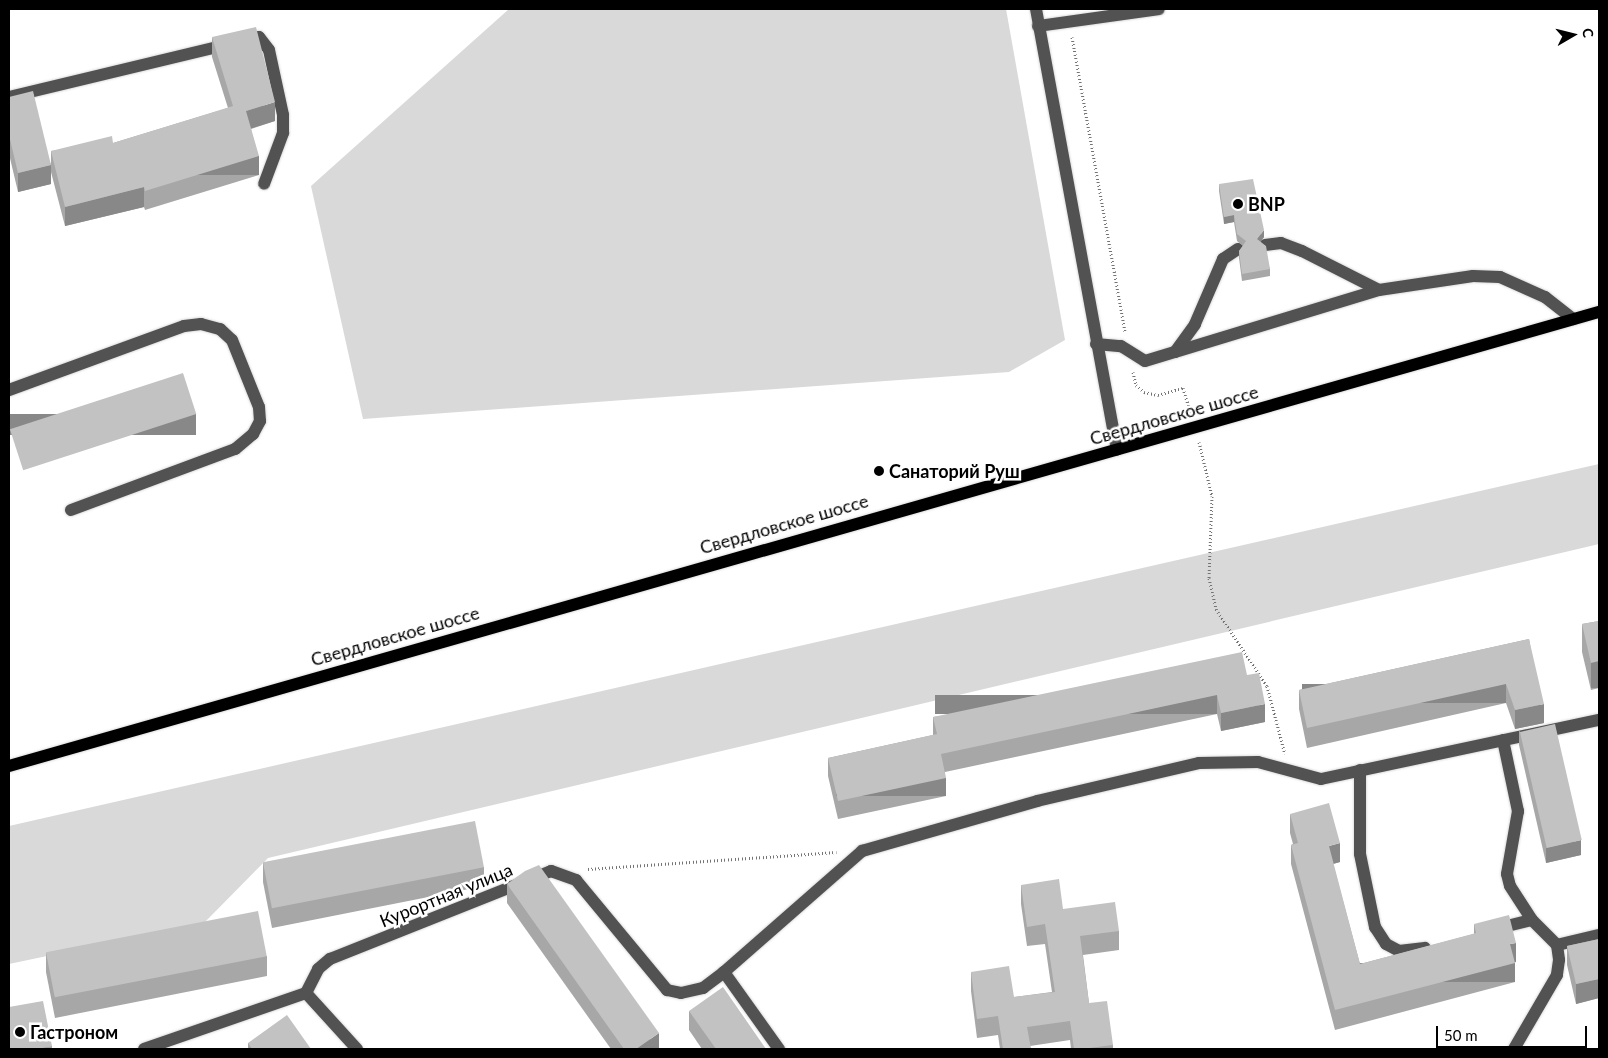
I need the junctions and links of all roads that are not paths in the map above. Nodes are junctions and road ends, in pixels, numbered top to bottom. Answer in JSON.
{"nodes":[{"id":1,"x":1036,"y":9,"type":"edge"},
{"id":2,"x":1159,"y":9,"type":"edge"},
{"id":3,"x":1038,"y":26,"type":"junction"},
{"id":4,"x":9,"y":97,"type":"edge"},
{"id":5,"x":264,"y":184,"type":"dead end"},
{"id":6,"x":1265,"y":244,"type":"edge"},
{"id":7,"x":1238,"y":249,"type":"edge"},
{"id":8,"x":1379,"y":290,"type":"junction"},
{"id":9,"x":1599,"y":312,"type":"edge"},
{"id":10,"x":1573,"y":319,"type":"junction"},
{"id":11,"x":1096,"y":344,"type":"junction"},
{"id":12,"x":1175,"y":352,"type":"junction"},
{"id":13,"x":9,"y":390,"type":"edge"},
{"id":14,"x":1117,"y":450,"type":"junction"},
{"id":15,"x":71,"y":510,"type":"dead end"},
{"id":16,"x":1599,"y":720,"type":"edge"},
{"id":17,"x":1503,"y":740,"type":"junction"},
{"id":18,"x":9,"y":766,"type":"edge"},
{"id":19,"x":1360,"y":770,"type":"junction"},
{"id":20,"x":1532,"y":920,"type":"junction"},
{"id":21,"x":1477,"y":934,"type":"edge"},
{"id":22,"x":1599,"y":935,"type":"edge"},
{"id":23,"x":1440,"y":944,"type":"edge"},
{"id":24,"x":1557,"y":945,"type":"junction"},
{"id":25,"x":724,"y":972,"type":"junction"},
{"id":26,"x":306,"y":993,"type":"junction"},
{"id":27,"x":144,"y":1049,"type":"edge"},
{"id":28,"x":357,"y":1049,"type":"edge"},
{"id":29,"x":779,"y":1049,"type":"edge"},
{"id":30,"x":1514,"y":1049,"type":"edge"}],
"edges":[{"from":1,"to":3,"type":"street"},
{"from":2,"to":3,"type":"street"},
{"from":3,"to":11,"type":"street"},
{"from":4,"to":5,"type":"street"},
{"from":6,"to":8,"type":"street"},
{"from":7,"to":12,"type":"street"},
{"from":8,"to":10,"type":"street"},
{"from":8,"to":12,"type":"street"},
{"from":9,"to":10,"type":"main road","name":"Свердловское шоссе"},
{"from":10,"to":14,"type":"main road","name":"Свердловское шоссе"},
{"from":11,"to":12,"type":"street"},
{"from":11,"to":14,"type":"street"},
{"from":13,"to":15,"type":"street"},
{"from":14,"to":18,"type":"main road","name":"Свердловское шоссе"},
{"from":16,"to":17,"type":"street"},
{"from":17,"to":19,"type":"street"},
{"from":17,"to":20,"type":"street"},
{"from":19,"to":23,"type":"street"},
{"from":19,"to":25,"type":"street","name":"Курортная улица"},
{"from":20,"to":21,"type":"street"},
{"from":20,"to":24,"type":"street"},
{"from":22,"to":24,"type":"street"},
{"from":24,"to":30,"type":"street"},
{"from":25,"to":26,"type":"street","name":"Курортная улица"},
{"from":25,"to":29,"type":"street"},
{"from":26,"to":27,"type":"street"},
{"from":26,"to":28,"type":"street"}]}
